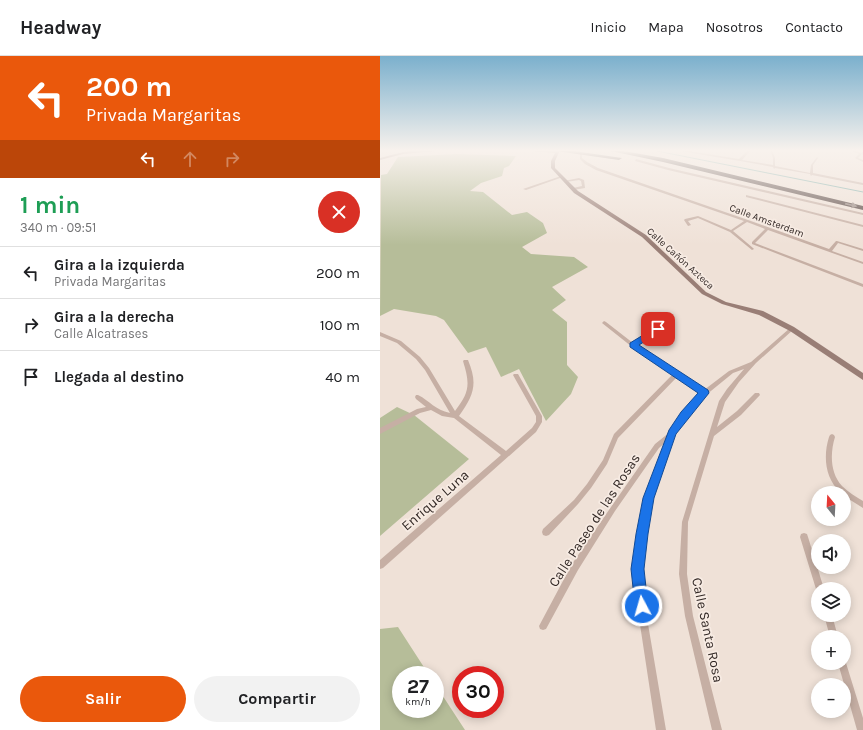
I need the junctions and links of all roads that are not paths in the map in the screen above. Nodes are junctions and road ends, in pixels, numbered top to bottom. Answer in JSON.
{"nodes":[{"id":1,"x":554,"y":181,"type":"edge"},
{"id":2,"x":566,"y":181,"type":"edge"},
{"id":3,"x":582,"y":181,"type":"edge"},
{"id":4,"x":633,"y":181,"type":"edge"},
{"id":5,"x":722,"y":181,"type":"edge"},
{"id":6,"x":753,"y":181,"type":"edge"},
{"id":7,"x":776,"y":181,"type":"edge"},
{"id":8,"x":848,"y":181,"type":"edge"},
{"id":9,"x":863,"y":184,"type":"edge"},
{"id":10,"x":525,"y":189,"type":"dead end"},
{"id":11,"x":574,"y":189,"type":"junction"},
{"id":12,"x":747,"y":196,"type":"dead end"},
{"id":13,"x":863,"y":201,"type":"edge"},
{"id":14,"x":863,"y":208,"type":"edge"},
{"id":15,"x":863,"y":214,"type":"edge"},
{"id":16,"x":747,"y":221,"type":"junction"},
{"id":17,"x":689,"y":225,"type":"dead end"},
{"id":18,"x":863,"y":226,"type":"edge"},
{"id":19,"x":790,"y":227,"type":"dead end"},
{"id":20,"x":769,"y":229,"type":"junction"},
{"id":21,"x":731,"y":231,"type":"junction"},
{"id":22,"x":752,"y":249,"type":"dead end"},
{"id":23,"x":863,"y":250,"type":"edge"},
{"id":24,"x":830,"y":251,"type":"junction"},
{"id":25,"x":863,"y":264,"type":"edge"},
{"id":26,"x":863,"y":286,"type":"edge"},
{"id":27,"x":670,"y":321,"type":"dead end"},
{"id":28,"x":604,"y":323,"type":"dead end"},
{"id":29,"x":792,"y":329,"type":"junction"},
{"id":30,"x":380,"y":334,"type":"edge"},
{"id":31,"x":633,"y":345,"type":"junction"},
{"id":32,"x":466,"y":361,"type":"dead end"},
{"id":33,"x":752,"y":362,"type":"junction"},
{"id":34,"x":677,"y":374,"type":"junction"},
{"id":35,"x":516,"y":375,"type":"dead end"},
{"id":36,"x":863,"y":377,"type":"edge"},
{"id":37,"x":704,"y":393,"type":"junction"},
{"id":38,"x":757,"y":395,"type":"dead end"},
{"id":39,"x":418,"y":397,"type":"dead end"},
{"id":40,"x":430,"y":408,"type":"junction"},
{"id":41,"x":455,"y":416,"type":"junction"},
{"id":42,"x":380,"y":431,"type":"edge"},
{"id":43,"x":672,"y":432,"type":"junction"},
{"id":44,"x":712,"y":434,"type":"junction"},
{"id":45,"x":832,"y":437,"type":"dead end"},
{"id":46,"x":506,"y":455,"type":"junction"},
{"id":47,"x":863,"y":505,"type":"edge"},
{"id":48,"x":546,"y":532,"type":"dead end"},
{"id":49,"x":804,"y":537,"type":"dead end"},
{"id":50,"x":380,"y":565,"type":"edge"},
{"id":51,"x":818,"y":582,"type":"edge"},
{"id":52,"x":543,"y":626,"type":"dead end"},
{"id":53,"x":844,"y":670,"type":"edge"},
{"id":54,"x":660,"y":729,"type":"edge"},
{"id":55,"x":717,"y":730,"type":"edge"},
{"id":56,"x":862,"y":730,"type":"edge"}],
"edges":[{"from":1,"to":10,"type":"street"},
{"from":2,"to":11,"type":"main road","name":"Calle Cañón Azteca"},
{"from":3,"to":11,"type":"street"},
{"from":4,"to":16,"type":"street","name":"Calle Amsterdam"},
{"from":5,"to":15,"type":"street"},
{"from":6,"to":14,"type":"highway","one_way":true},
{"from":7,"to":13,"type":"highway"},
{"from":8,"to":9,"type":"street"},
{"from":11,"to":29,"type":"main road","name":"Calle Cañón Azteca"},
{"from":12,"to":18,"type":"street"},
{"from":16,"to":20,"type":"street","name":"Calle Amsterdam"},
{"from":16,"to":21,"type":"street"},
{"from":17,"to":21,"type":"street"},
{"from":19,"to":20,"type":"street"},
{"from":20,"to":24,"type":"street","name":"Calle Amsterdam"},
{"from":20,"to":26,"type":"street"},
{"from":21,"to":22,"type":"street"},
{"from":23,"to":24,"type":"street"},
{"from":24,"to":25,"type":"street","name":"Calle Amsterdam"},
{"from":27,"to":31,"type":"street"},
{"from":28,"to":31,"type":"street"},
{"from":29,"to":33,"type":"street","name":"Calle Santa Rosa"},
{"from":29,"to":36,"type":"main road","name":"Calle Cañón Azteca"},
{"from":30,"to":41,"type":"street"},
{"from":31,"to":34,"type":"street"},
{"from":32,"to":41,"type":"street"},
{"from":33,"to":37,"type":"street"},
{"from":33,"to":44,"type":"street","name":"Calle Santa Rosa"},
{"from":34,"to":37,"type":"street"},
{"from":34,"to":48,"type":"street"},
{"from":35,"to":46,"type":"street","name":"Enrique Luna"},
{"from":37,"to":43,"type":"street"},
{"from":38,"to":44,"type":"street"},
{"from":39,"to":40,"type":"street"},
{"from":40,"to":41,"type":"street"},
{"from":40,"to":42,"type":"street"},
{"from":41,"to":46,"type":"street"},
{"from":43,"to":52,"type":"street","name":"Calle Paseo de las Rosas"},
{"from":43,"to":54,"type":"street"},
{"from":44,"to":55,"type":"street","name":"Calle Santa Rosa"},
{"from":45,"to":47,"type":"street"},
{"from":46,"to":50,"type":"street","name":"Enrique Luna"},
{"from":49,"to":51,"type":"street"},
{"from":53,"to":56,"type":"street"}]}
